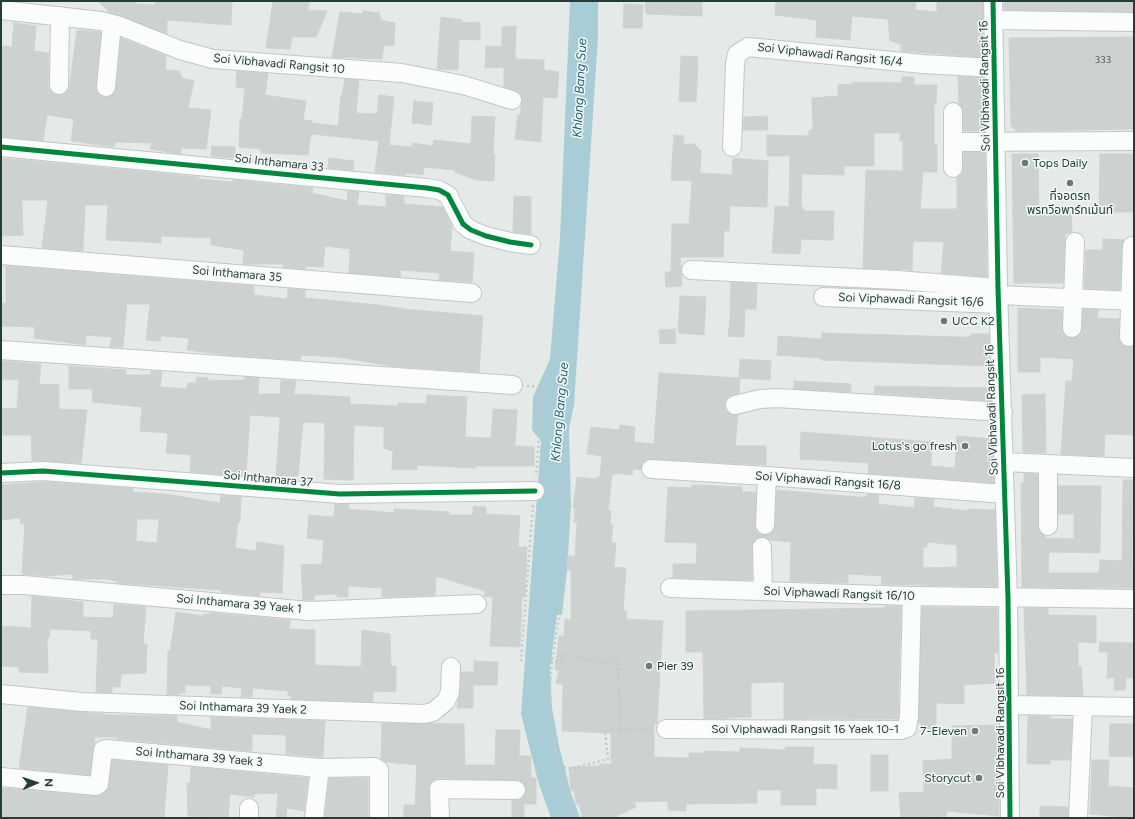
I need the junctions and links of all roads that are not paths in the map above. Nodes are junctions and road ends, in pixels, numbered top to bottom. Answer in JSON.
{"nodes":[{"id":1,"x":993,"y":1,"type":"edge"},
{"id":2,"x":1,"y":10,"type":"edge"},
{"id":3,"x":60,"y":16,"type":"junction"},
{"id":4,"x":993,"y":20,"type":"junction"},
{"id":5,"x":1134,"y":22,"type":"edge"},
{"id":6,"x":112,"y":24,"type":"junction"},
{"id":7,"x":994,"y":68,"type":"junction"},
{"id":8,"x":59,"y":85,"type":"dead end"},
{"id":9,"x":106,"y":87,"type":"dead end"},
{"id":10,"x":512,"y":100,"type":"dead end"},
{"id":11,"x":953,"y":112,"type":"dead end"},
{"id":12,"x":1134,"y":141,"type":"edge"},
{"id":13,"x":953,"y":142,"type":"junction"},
{"id":14,"x":996,"y":142,"type":"junction"},
{"id":15,"x":1,"y":147,"type":"edge"},
{"id":16,"x":732,"y":147,"type":"dead end"},
{"id":17,"x":953,"y":168,"type":"dead end"},
{"id":18,"x":1075,"y":242,"type":"dead end"},
{"id":19,"x":531,"y":244,"type":"dead end"},
{"id":20,"x":1132,"y":246,"type":"dead end"},
{"id":21,"x":1,"y":256,"type":"edge"},
{"id":22,"x":691,"y":270,"type":"dead end"},
{"id":23,"x":472,"y":293,"type":"dead end"},
{"id":24,"x":999,"y":296,"type":"junction"},
{"id":25,"x":823,"y":297,"type":"dead end"},
{"id":26,"x":1074,"y":298,"type":"junction"},
{"id":27,"x":1132,"y":301,"type":"edge"},
{"id":28,"x":1072,"y":328,"type":"dead end"},
{"id":29,"x":1129,"y":337,"type":"dead end"},
{"id":30,"x":1,"y":350,"type":"edge"},
{"id":31,"x":513,"y":385,"type":"road end"},
{"id":32,"x":735,"y":405,"type":"dead end"},
{"id":33,"x":1003,"y":412,"type":"junction"},
{"id":34,"x":1004,"y":462,"type":"junction"},
{"id":35,"x":1048,"y":464,"type":"junction"},
{"id":36,"x":1134,"y":468,"type":"edge"},
{"id":37,"x":652,"y":469,"type":"dead end"},
{"id":38,"x":1,"y":473,"type":"edge"},
{"id":39,"x":768,"y":476,"type":"junction"},
{"id":40,"x":534,"y":491,"type":"road end"},
{"id":41,"x":1005,"y":494,"type":"junction"},
{"id":42,"x":765,"y":525,"type":"dead end"},
{"id":43,"x":1048,"y":526,"type":"dead end"},
{"id":44,"x":762,"y":548,"type":"dead end"},
{"id":45,"x":1,"y":585,"type":"edge"},
{"id":46,"x":670,"y":588,"type":"dead end"},
{"id":47,"x":763,"y":591,"type":"junction"},
{"id":48,"x":912,"y":596,"type":"junction"},
{"id":49,"x":1008,"y":598,"type":"junction"},
{"id":50,"x":1134,"y":599,"type":"edge"},
{"id":51,"x":477,"y":604,"type":"dead end"},
{"id":52,"x":451,"y":667,"type":"dead end"},
{"id":53,"x":1,"y":694,"type":"edge"},
{"id":54,"x":1010,"y":705,"type":"junction"},
{"id":55,"x":1084,"y":707,"type":"junction"},
{"id":56,"x":1134,"y":708,"type":"edge"},
{"id":57,"x":666,"y":729,"type":"road end"},
{"id":58,"x":320,"y":768,"type":"junction"},
{"id":59,"x":1,"y":777,"type":"edge"},
{"id":60,"x":516,"y":790,"type":"dead end"},
{"id":61,"x":314,"y":818,"type":"edge"},
{"id":62,"x":379,"y":818,"type":"edge"},
{"id":63,"x":440,"y":818,"type":"edge"},
{"id":64,"x":1010,"y":818,"type":"edge"},
{"id":65,"x":1078,"y":818,"type":"edge"}],
"edges":[{"from":1,"to":4,"type":"street","name":"Soi Vibhavadi Rangsit 16"},
{"from":2,"to":3,"type":"street","name":"Soi Vibhavadi Rangsit 10"},
{"from":3,"to":6,"type":"street","name":"Soi Vibhavadi Rangsit 10"},
{"from":3,"to":8,"type":"street"},
{"from":4,"to":5,"type":"street"},
{"from":4,"to":7,"type":"street","name":"Soi Vibhavadi Rangsit 16"},
{"from":6,"to":9,"type":"street"},
{"from":6,"to":10,"type":"street","name":"Soi Vibhavadi Rangsit 10"},
{"from":7,"to":14,"type":"street","name":"Soi Vibhavadi Rangsit 16"},
{"from":7,"to":16,"type":"street","name":"Soi Viphawadi Rangsit 16/4"},
{"from":11,"to":13,"type":"street"},
{"from":12,"to":14,"type":"street"},
{"from":13,"to":14,"type":"street"},
{"from":13,"to":17,"type":"street"},
{"from":14,"to":24,"type":"street","name":"Soi Vibhavadi Rangsit 16"},
{"from":15,"to":19,"type":"street","name":"Soi Inthamara 33"},
{"from":18,"to":26,"type":"street"},
{"from":20,"to":27,"type":"street"},
{"from":21,"to":23,"type":"street","name":"Soi Inthamara 35"},
{"from":22,"to":24,"type":"street"},
{"from":24,"to":25,"type":"street","name":"Soi Viphawadi Rangsit 16/6"},
{"from":24,"to":26,"type":"street"},
{"from":24,"to":33,"type":"street","name":"Soi Vibhavadi Rangsit 16"},
{"from":26,"to":27,"type":"street"},
{"from":26,"to":28,"type":"street"},
{"from":27,"to":29,"type":"street"},
{"from":30,"to":31,"type":"street"},
{"from":32,"to":33,"type":"street"},
{"from":33,"to":34,"type":"street","name":"Soi Vibhavadi Rangsit 16"},
{"from":34,"to":35,"type":"street"},
{"from":34,"to":41,"type":"street","name":"Soi Vibhavadi Rangsit 16"},
{"from":35,"to":36,"type":"street"},
{"from":35,"to":43,"type":"street"},
{"from":37,"to":39,"type":"street","name":"Soi Viphawadi Rangsit 16/8"},
{"from":38,"to":40,"type":"street","name":"Soi Inthamara 37"},
{"from":39,"to":41,"type":"street","name":"Soi Viphawadi Rangsit 16/8"},
{"from":39,"to":42,"type":"street"},
{"from":41,"to":49,"type":"street","name":"Soi Vibhavadi Rangsit 16"},
{"from":44,"to":47,"type":"street"},
{"from":45,"to":51,"type":"street","name":"Soi Inthamara 39 Yaek 1"},
{"from":46,"to":47,"type":"street","name":"Soi Viphawadi Rangsit 16/10"},
{"from":47,"to":48,"type":"street","name":"Soi Viphawadi Rangsit 16/10"},
{"from":48,"to":49,"type":"street","name":"Soi Viphawadi Rangsit 16/10"},
{"from":48,"to":57,"type":"street","name":"Soi Viphawadi Rangsit 16 Yaek 10-1"},
{"from":49,"to":50,"type":"street","name":"Soi Viphawadi Rangsit 16/10"},
{"from":49,"to":54,"type":"street","name":"Soi Vibhavadi Rangsit 16"},
{"from":52,"to":53,"type":"street","name":"Soi Inthamara 39 Yaek 2"},
{"from":54,"to":55,"type":"street"},
{"from":54,"to":64,"type":"street","name":"Soi Vibhavadi Rangsit 16"},
{"from":55,"to":56,"type":"street"},
{"from":55,"to":65,"type":"street"},
{"from":58,"to":59,"type":"street","name":"Soi Inthamara 39 Yaek 3"},
{"from":58,"to":61,"type":"street"},
{"from":58,"to":62,"type":"street","name":"Soi Inthamara 39 Yaek 3"},
{"from":60,"to":63,"type":"street"}]}
